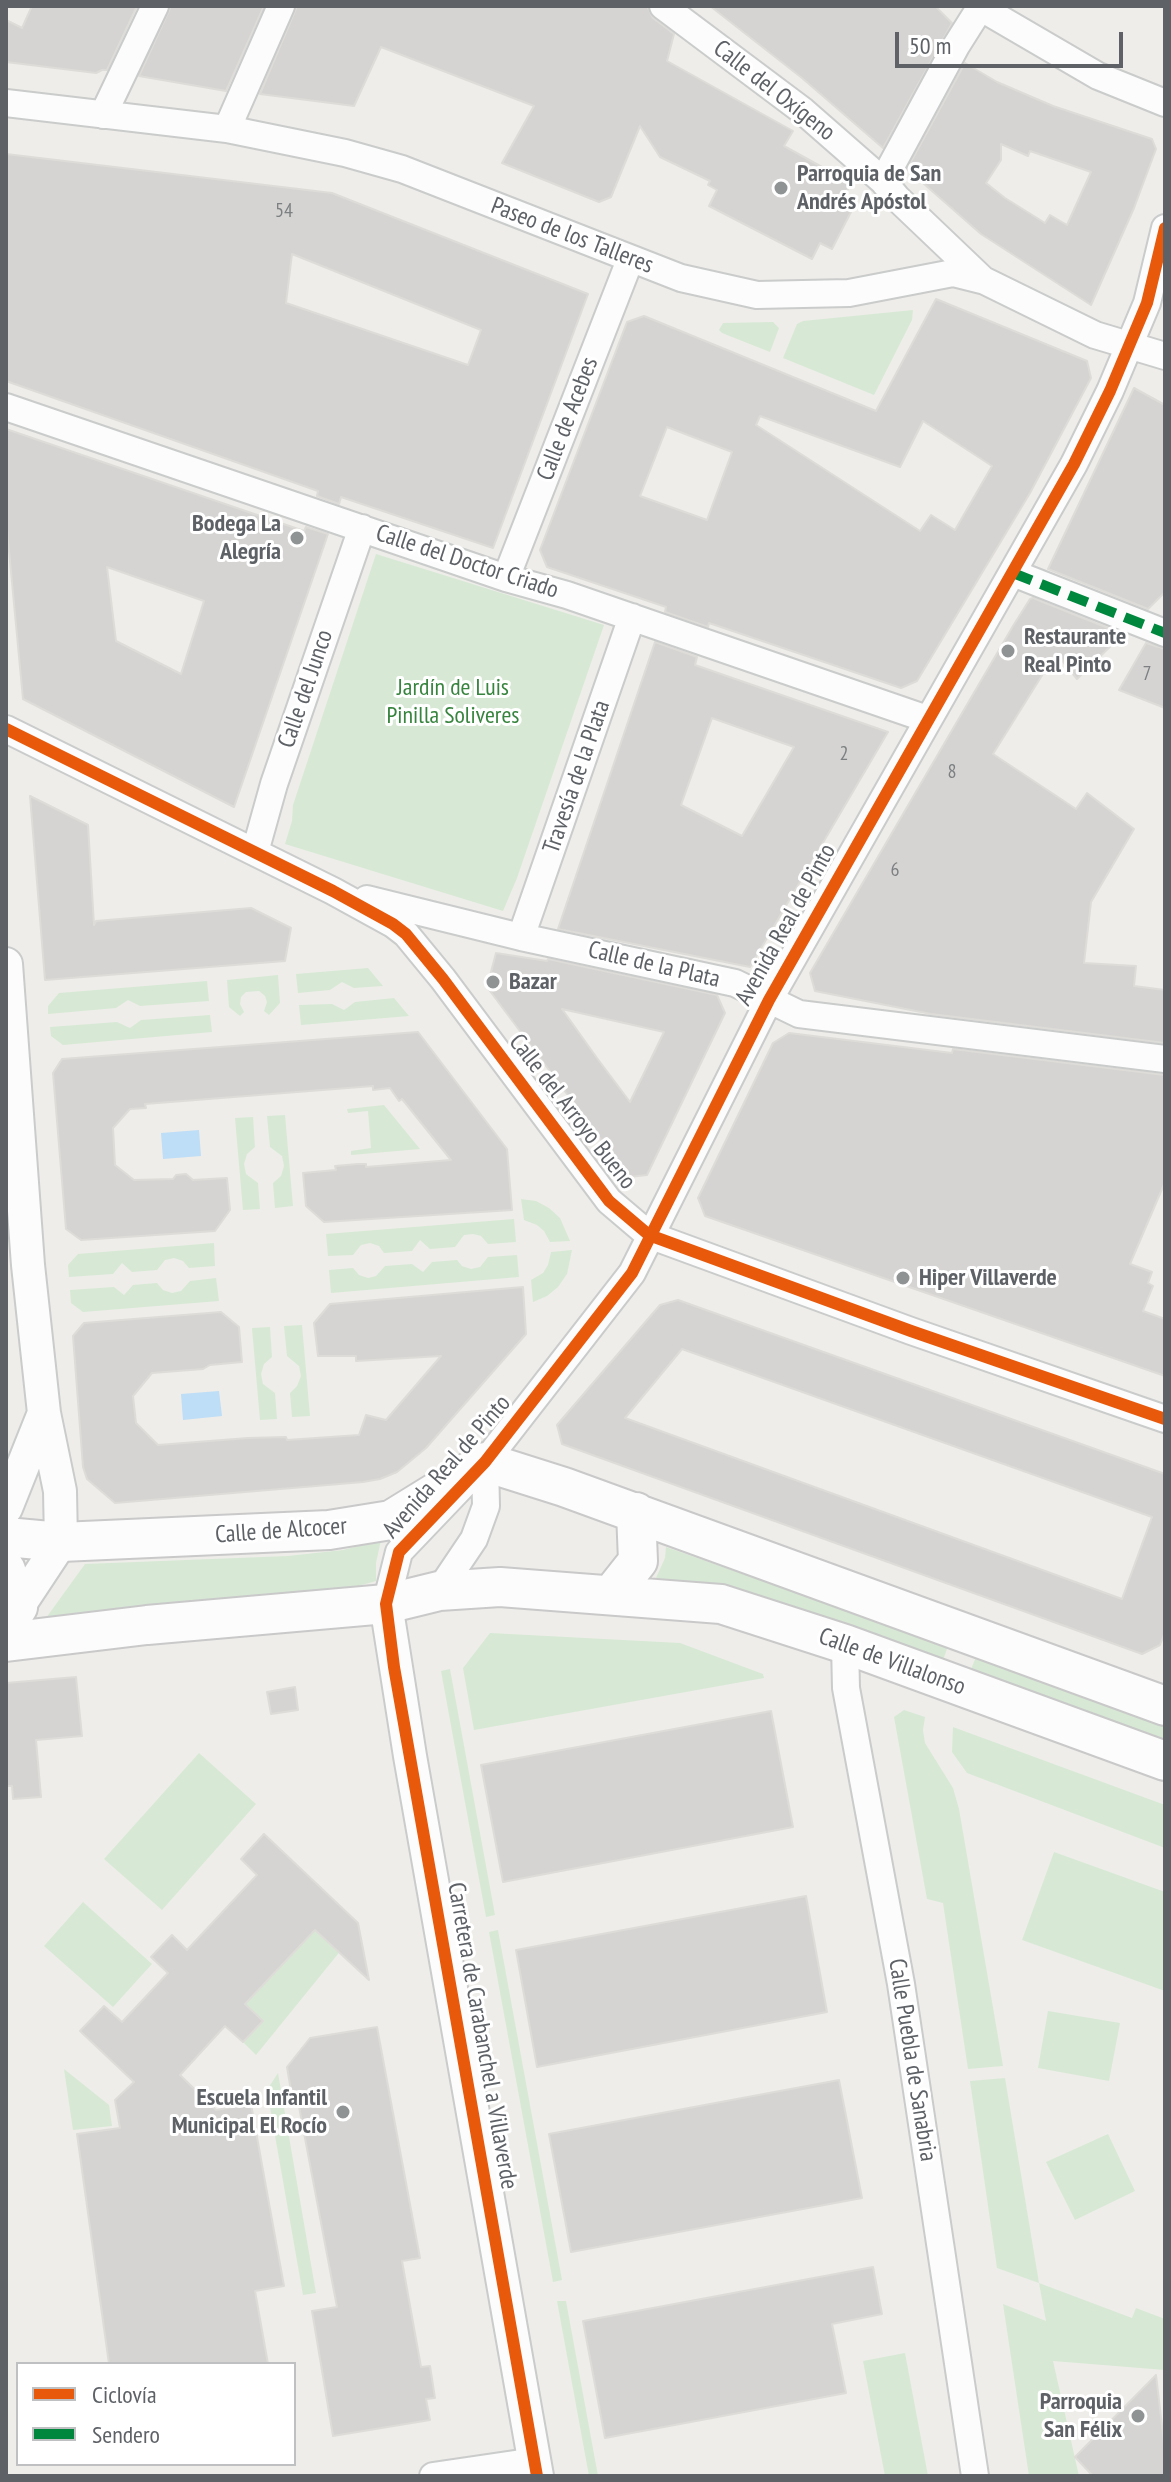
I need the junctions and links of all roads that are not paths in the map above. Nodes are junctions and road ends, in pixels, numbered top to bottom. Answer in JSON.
{"nodes":[{"id":1,"x":155,"y":6,"type":"edge"},
{"id":2,"x":281,"y":6,"type":"edge"},
{"id":3,"x":663,"y":6,"type":"edge"},
{"id":4,"x":979,"y":7,"type":"edge"},
{"id":5,"x":6,"y":103,"type":"edge"},
{"id":6,"x":1165,"y":103,"type":"edge"},
{"id":7,"x":103,"y":115,"type":"junction"},
{"id":8,"x":227,"y":129,"type":"junction"},
{"id":9,"x":883,"y":181,"type":"junction"},
{"id":10,"x":1165,"y":228,"type":"edge"},
{"id":11,"x":630,"y":260,"type":"junction"},
{"id":12,"x":985,"y":281,"type":"junction"},
{"id":13,"x":1130,"y":346,"type":"junction"},
{"id":14,"x":1165,"y":356,"type":"edge"},
{"id":15,"x":6,"y":407,"type":"edge"},
{"id":16,"x":362,"y":528,"type":"junction"},
{"id":17,"x":1013,"y":573,"type":"junction"},
{"id":18,"x":506,"y":578,"type":"junction"},
{"id":19,"x":632,"y":617,"type":"junction"},
{"id":20,"x":1165,"y":633,"type":"edge"},
{"id":21,"x":927,"y":719,"type":"junction"},
{"id":22,"x":6,"y":729,"type":"edge"},
{"id":23,"x":255,"y":852,"type":"junction"},
{"id":24,"x":333,"y":891,"type":"junction"},
{"id":25,"x":521,"y":937,"type":"junction"},
{"id":26,"x":6,"y":964,"type":"edge"},
{"id":27,"x":769,"y":1000,"type":"junction"},
{"id":28,"x":1165,"y":1059,"type":"edge"},
{"id":29,"x":649,"y":1235,"type":"junction"},
{"id":30,"x":44,"y":1413,"type":"junction"},
{"id":31,"x":1165,"y":1419,"type":"edge"},
{"id":32,"x":485,"y":1462,"type":"junction"},
{"id":33,"x":6,"y":1508,"type":"edge"},
{"id":34,"x":636,"y":1512,"type":"junction"},
{"id":35,"x":6,"y":1537,"type":"edge"},
{"id":36,"x":61,"y":1542,"type":"junction"},
{"id":37,"x":6,"y":1570,"type":"edge"},
{"id":38,"x":439,"y":1591,"type":"junction"},
{"id":39,"x":611,"y":1595,"type":"junction"},
{"id":40,"x":386,"y":1604,"type":"junction"},
{"id":41,"x":12,"y":1615,"type":"edge"},
{"id":42,"x":6,"y":1642,"type":"edge"},
{"id":43,"x":845,"y":1644,"type":"junction"},
{"id":44,"x":1164,"y":1702,"type":"edge"},
{"id":45,"x":1165,"y":1761,"type":"edge"},
{"id":46,"x":536,"y":2468,"type":"edge"},
{"id":47,"x":433,"y":2476,"type":"edge"},
{"id":48,"x":975,"y":2476,"type":"edge"}],
"edges":[{"from":1,"to":7,"type":"street"},
{"from":2,"to":8,"type":"street"},
{"from":3,"to":9,"type":"street","name":"Calle del Oxígeno"},
{"from":4,"to":6,"type":"street"},
{"from":4,"to":9,"type":"street"},
{"from":5,"to":7,"type":"street","name":"Paseo de los Talleres"},
{"from":7,"to":8,"type":"street","name":"Paseo de los Talleres"},
{"from":8,"to":11,"type":"street","name":"Paseo de los Talleres"},
{"from":9,"to":12,"type":"street","name":"Calle del Oxígeno"},
{"from":10,"to":13,"type":"street","name":"Avenida Real de Pinto"},
{"from":11,"to":12,"type":"street","name":"Paseo de los Talleres"},
{"from":11,"to":18,"type":"street","name":"Calle de Acebes"},
{"from":12,"to":13,"type":"street","name":"Paseo de los Talleres"},
{"from":13,"to":14,"type":"street","name":"Paseo de los Talleres"},
{"from":13,"to":17,"type":"street","name":"Avenida Real de Pinto"},
{"from":15,"to":16,"type":"street","name":"Calle del Doctor Criado"},
{"from":16,"to":18,"type":"street","name":"Calle del Doctor Criado"},
{"from":16,"to":23,"type":"street","name":"Calle del Junco"},
{"from":17,"to":20,"type":"street"},
{"from":17,"to":21,"type":"street","name":"Avenida Real de Pinto"},
{"from":18,"to":19,"type":"street","name":"Calle del Doctor Criado"},
{"from":19,"to":21,"type":"street","name":"Calle del Doctor Criado"},
{"from":19,"to":25,"type":"street","name":"Travesía de la Plata"},
{"from":21,"to":27,"type":"street","name":"Avenida Real de Pinto"},
{"from":22,"to":23,"type":"street","name":"Calle del Arroyo Bueno"},
{"from":23,"to":24,"type":"street","name":"Calle del Arroyo Bueno"},
{"from":24,"to":25,"type":"street","name":"Calle de la Plata"},
{"from":24,"to":29,"type":"street","name":"Calle del Arroyo Bueno"},
{"from":25,"to":27,"type":"street","name":"Calle de la Plata"},
{"from":26,"to":30,"type":"street"},
{"from":27,"to":28,"type":"street","name":"Calle de la Plata"},
{"from":27,"to":29,"type":"street","name":"Avenida Real de Pinto"},
{"from":29,"to":31,"type":"street","name":"Calle del Arroyo Bueno"},
{"from":29,"to":32,"type":"street","name":"Avenida Real de Pinto"},
{"from":30,"to":33,"type":"street"},
{"from":30,"to":36,"type":"street"},
{"from":32,"to":34,"type":"main road","name":"Calle de Villalonso"},
{"from":32,"to":36,"type":"main road","name":"Calle de Alcocer"},
{"from":32,"to":38,"type":"street","name":"Avenida Real de Pinto"},
{"from":32,"to":40,"type":"street","name":"Avenida Real de Pinto"},
{"from":34,"to":39,"type":"main road"},
{"from":34,"to":44,"type":"main road","name":"Calle de Villalonso"},
{"from":35,"to":36,"type":"main road","name":"Calle de Alcocer"},
{"from":36,"to":41,"type":"street"},
{"from":37,"to":41,"type":"main road"},
{"from":38,"to":39,"type":"main road","name":"Calle de Villalonso"},
{"from":38,"to":40,"type":"main road"},
{"from":39,"to":43,"type":"main road","name":"Calle de Villalonso"},
{"from":40,"to":42,"type":"main road"},
{"from":40,"to":46,"type":"street","name":"Carretera de Carabanchel a Villaverde"},
{"from":43,"to":45,"type":"main road","name":"Calle de Villalonso"},
{"from":43,"to":48,"type":"street","name":"Calle Puebla de Sanabria"},
{"from":46,"to":47,"type":"street"}]}
